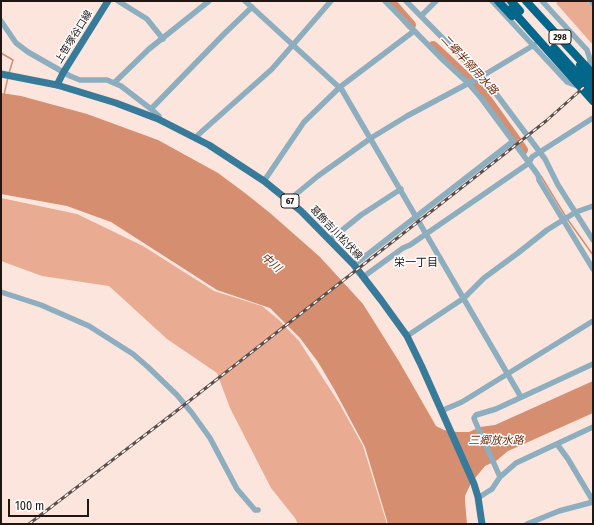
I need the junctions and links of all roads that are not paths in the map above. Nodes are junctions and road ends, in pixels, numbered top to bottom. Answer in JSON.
{"nodes":[{"id":1,"x":108,"y":1,"type":"edge"},
{"id":2,"x":118,"y":1,"type":"edge"},
{"id":3,"x":209,"y":1,"type":"edge"},
{"id":4,"x":245,"y":1,"type":"edge"},
{"id":5,"x":331,"y":1,"type":"edge"},
{"id":6,"x":385,"y":1,"type":"edge"},
{"id":7,"x":406,"y":1,"type":"edge"},
{"id":8,"x":436,"y":1,"type":"edge"},
{"id":9,"x":492,"y":1,"type":"edge"},
{"id":10,"x":498,"y":1,"type":"edge"},
{"id":11,"x":521,"y":1,"type":"edge"},
{"id":12,"x":526,"y":1,"type":"edge"},
{"id":13,"x":534,"y":1,"type":"edge"},
{"id":14,"x":542,"y":1,"type":"edge"},
{"id":15,"x":590,"y":1,"type":"edge"},
{"id":16,"x":593,"y":4,"type":"edge"},
{"id":17,"x":511,"y":5,"type":"edge"},
{"id":18,"x":252,"y":8,"type":"junction"},
{"id":19,"x":421,"y":16,"type":"junction"},
{"id":20,"x":1,"y":21,"type":"edge"},
{"id":21,"x":414,"y":31,"type":"junction"},
{"id":22,"x":163,"y":39,"type":"junction"},
{"id":23,"x":293,"y":44,"type":"junction"},
{"id":24,"x":534,"y":45,"type":"junction"},
{"id":25,"x":569,"y":47,"type":"junction"},
{"id":26,"x":556,"y":58,"type":"junction"},
{"id":27,"x":63,"y":72,"type":"junction"},
{"id":28,"x":592,"y":73,"type":"edge"},
{"id":29,"x":1,"y":74,"type":"edge"},
{"id":30,"x":479,"y":77,"type":"junction"},
{"id":31,"x":593,"y":80,"type":"edge"},
{"id":32,"x":114,"y":82,"type":"junction"},
{"id":33,"x":468,"y":83,"type":"junction"},
{"id":34,"x":58,"y":85,"type":"junction"},
{"id":35,"x":579,"y":85,"type":"junction"},
{"id":36,"x":340,"y":87,"type":"junction"},
{"id":37,"x":593,"y":92,"type":"edge"},
{"id":38,"x":593,"y":101,"type":"edge"},
{"id":39,"x":152,"y":109,"type":"junction"},
{"id":40,"x":593,"y":118,"type":"edge"},
{"id":41,"x":158,"y":119,"type":"junction"},
{"id":42,"x":196,"y":138,"type":"junction"},
{"id":43,"x":371,"y":138,"type":"junction"},
{"id":44,"x":512,"y":142,"type":"junction"},
{"id":45,"x":539,"y":152,"type":"junction"},
{"id":46,"x":529,"y":163,"type":"junction"},
{"id":47,"x":264,"y":181,"type":"junction"},
{"id":48,"x":400,"y":189,"type":"junction"},
{"id":49,"x":289,"y":200,"type":"junction"},
{"id":50,"x":593,"y":206,"type":"edge"},
{"id":51,"x":576,"y":212,"type":"junction"},
{"id":52,"x":417,"y":216,"type":"junction"},
{"id":53,"x":563,"y":219,"type":"junction"},
{"id":54,"x":426,"y":233,"type":"junction"},
{"id":55,"x":330,"y":240,"type":"junction"},
{"id":56,"x":593,"y":240,"type":"edge"},
{"id":57,"x":354,"y":265,"type":"junction"},
{"id":58,"x":593,"y":269,"type":"edge"},
{"id":59,"x":363,"y":277,"type":"junction"},
{"id":60,"x":1,"y":292,"type":"edge"},
{"id":61,"x":464,"y":298,"type":"junction"},
{"id":62,"x":593,"y":321,"type":"edge"},
{"id":63,"x":407,"y":336,"type":"junction"},
{"id":64,"x":593,"y":364,"type":"edge"},
{"id":65,"x":508,"y":374,"type":"junction"},
{"id":66,"x":521,"y":397,"type":"junction"},
{"id":67,"x":442,"y":411,"type":"junction"},
{"id":68,"x":593,"y":427,"type":"edge"},
{"id":69,"x":557,"y":444,"type":"junction"},
{"id":70,"x":500,"y":477,"type":"junction"},
{"id":71,"x":478,"y":497,"type":"junction"},
{"id":72,"x":593,"y":502,"type":"edge"},
{"id":73,"x":258,"y":510,"type":"dead end"},
{"id":74,"x":482,"y":524,"type":"edge"},
{"id":75,"x":527,"y":524,"type":"edge"}],
"edges":[{"from":1,"to":27,"type":"main road","name":"上笹塚谷口線"},
{"from":2,"to":22,"type":"street"},
{"from":3,"to":22,"type":"street"},
{"from":4,"to":18,"type":"street"},
{"from":5,"to":23,"type":"street"},
{"from":6,"to":21,"type":"street"},
{"from":7,"to":19,"type":"street"},
{"from":8,"to":19,"type":"street"},
{"from":9,"to":24,"type":"street"},
{"from":10,"to":26,"type":"highway","number":"298"},
{"from":11,"to":31,"type":"highway","bridge":true},
{"from":12,"to":25,"type":"highway","number":"298"},
{"from":13,"to":25,"type":"highway","number":"298"},
{"from":14,"to":28,"type":"street"},
{"from":15,"to":16,"type":"street"},
{"from":17,"to":26,"type":"highway","number":"298"},
{"from":17,"to":37,"type":"highway","bridge":true},
{"from":18,"to":23,"type":"street"},
{"from":18,"to":39,"type":"street"},
{"from":19,"to":30,"type":"street"},
{"from":20,"to":27,"type":"street"},
{"from":21,"to":33,"type":"street"},
{"from":21,"to":36,"type":"street"},
{"from":22,"to":32,"type":"street"},
{"from":23,"to":36,"type":"street"},
{"from":23,"to":42,"type":"street"},
{"from":24,"to":30,"type":"street"},
{"from":24,"to":35,"type":"street"},
{"from":25,"to":28,"type":"highway","number":"298"},
{"from":26,"to":35,"type":"highway","number":"298"},
{"from":27,"to":32,"type":"street"},
{"from":27,"to":34,"type":"main road","name":"上笹塚谷口線"},
{"from":29,"to":34,"type":"main road","name":"葛飾吉川松伏線","number":"67"},
{"from":30,"to":33,"type":"street"},
{"from":30,"to":45,"type":"street"},
{"from":32,"to":39,"type":"street"},
{"from":33,"to":43,"type":"street"},
{"from":33,"to":44,"type":"street"},
{"from":34,"to":41,"type":"main road","name":"葛飾吉川松伏線","number":"67"},
{"from":35,"to":38,"type":"highway","number":"298"},
{"from":36,"to":43,"type":"street"},
{"from":36,"to":47,"type":"street"},
{"from":39,"to":41,"type":"street"},
{"from":40,"to":45,"type":"street"},
{"from":41,"to":42,"type":"main road","name":"葛飾吉川松伏線","number":"67"},
{"from":42,"to":47,"type":"main road","name":"葛飾吉川松伏線","number":"67"},
{"from":43,"to":48,"type":"street"},
{"from":43,"to":49,"type":"street"},
{"from":44,"to":46,"type":"street"},
{"from":44,"to":52,"type":"street"},
{"from":45,"to":46,"type":"street"},
{"from":45,"to":51,"type":"street"},
{"from":46,"to":53,"type":"street"},
{"from":46,"to":54,"type":"street"},
{"from":47,"to":49,"type":"main road","name":"葛飾吉川松伏線","number":"67"},
{"from":48,"to":52,"type":"street"},
{"from":48,"to":55,"type":"street"},
{"from":49,"to":55,"type":"main road","name":"葛飾吉川松伏線","number":"67"},
{"from":50,"to":51,"type":"street"},
{"from":51,"to":53,"type":"street"},
{"from":51,"to":56,"type":"street"},
{"from":52,"to":54,"type":"street"},
{"from":52,"to":57,"type":"street"},
{"from":53,"to":58,"type":"street"},
{"from":53,"to":61,"type":"street"},
{"from":54,"to":59,"type":"street"},
{"from":54,"to":61,"type":"street"},
{"from":55,"to":57,"type":"main road","name":"葛飾吉川松伏線","number":"67"},
{"from":57,"to":59,"type":"main road","name":"葛飾吉川松伏線","number":"67"},
{"from":59,"to":63,"type":"main road","name":"葛飾吉川松伏線","number":"67"},
{"from":60,"to":73,"type":"street"},
{"from":61,"to":63,"type":"street"},
{"from":61,"to":65,"type":"street"},
{"from":62,"to":65,"type":"street"},
{"from":63,"to":67,"type":"main road","name":"葛飾吉川松伏線","number":"67"},
{"from":64,"to":66,"type":"street"},
{"from":65,"to":66,"type":"street"},
{"from":65,"to":67,"type":"street"},
{"from":66,"to":70,"type":"street"},
{"from":67,"to":71,"type":"main road","name":"葛飾吉川松伏線","number":"67"},
{"from":68,"to":69,"type":"street"},
{"from":69,"to":70,"type":"street"},
{"from":69,"to":72,"type":"street"},
{"from":70,"to":71,"type":"street"},
{"from":71,"to":74,"type":"main road","name":"葛飾吉川松伏線","number":"67"},
{"from":72,"to":75,"type":"street"}]}
